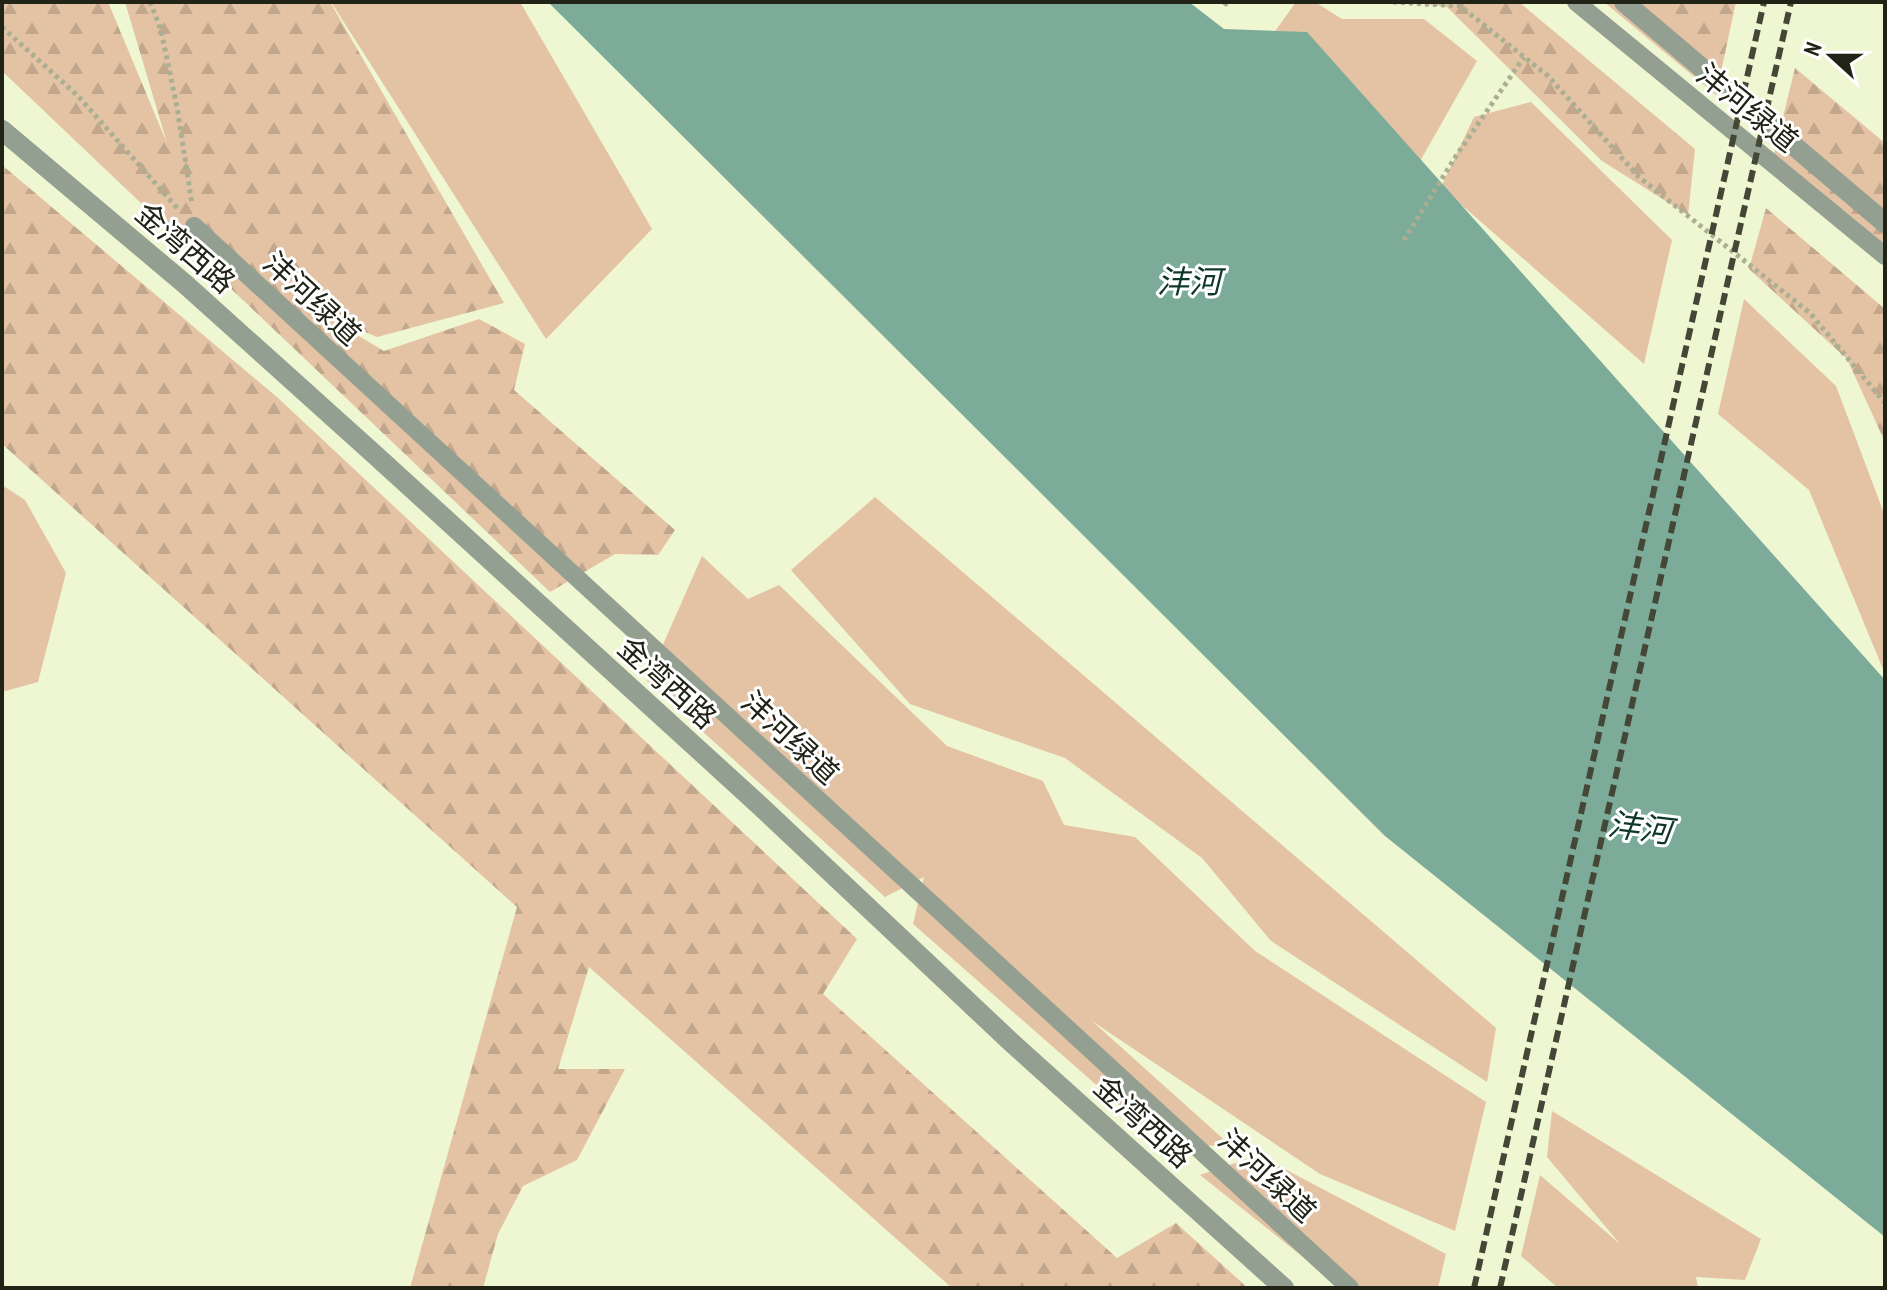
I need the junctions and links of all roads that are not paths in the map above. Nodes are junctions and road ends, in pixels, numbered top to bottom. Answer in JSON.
{"nodes":[{"id":1,"x":1576,"y":2,"type":"edge"},
{"id":2,"x":1624,"y":2,"type":"edge"},
{"id":3,"x":2,"y":130,"type":"edge"},
{"id":4,"x":1885,"y":223,"type":"edge"},
{"id":5,"x":194,"y":226,"type":"road end"},
{"id":6,"x":1885,"y":256,"type":"edge"},
{"id":7,"x":1284,"y":1288,"type":"edge"},
{"id":8,"x":1350,"y":1288,"type":"edge"}],
"edges":[{"from":1,"to":6,"type":"lane","name":"沣河绿道"},
{"from":2,"to":4,"type":"street"},
{"from":3,"to":7,"type":"street","name":"金湾西路"},
{"from":5,"to":8,"type":"lane","name":"沣河绿道"}]}
